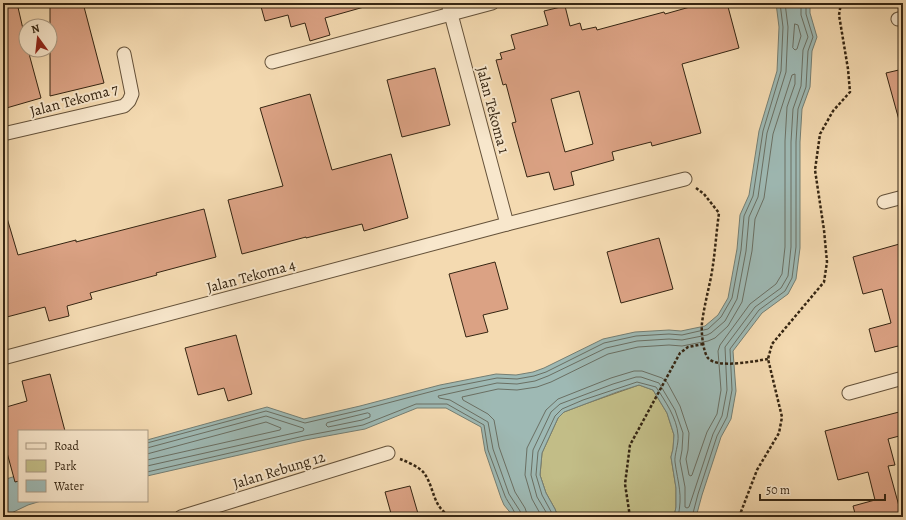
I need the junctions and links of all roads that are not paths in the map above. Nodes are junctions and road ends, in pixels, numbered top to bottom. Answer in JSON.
{"nodes":[{"id":1,"x":492,"y":3,"type":"edge"},
{"id":2,"x":450,"y":8,"type":"edge"},
{"id":3,"x":124,"y":54,"type":"dead end"},
{"id":4,"x":272,"y":62,"type":"dead end"},
{"id":5,"x":3,"y":134,"type":"edge"},
{"id":6,"x":685,"y":179,"type":"road end"},
{"id":7,"x":903,"y":197,"type":"edge"},
{"id":8,"x":884,"y":202,"type":"dead end"},
{"id":9,"x":507,"y":224,"type":"junction"},
{"id":10,"x":3,"y":358,"type":"edge"},
{"id":11,"x":903,"y":378,"type":"edge"},
{"id":12,"x":849,"y":393,"type":"dead end"},
{"id":13,"x":388,"y":453,"type":"road end"},
{"id":14,"x":181,"y":517,"type":"edge"}],
"edges":[{"from":1,"to":2,"type":"street"},
{"from":2,"to":4,"type":"street"},
{"from":2,"to":9,"type":"street","name":"Jalan Tekoma 1"},
{"from":3,"to":5,"type":"street","name":"Jalan Tekoma 7"},
{"from":6,"to":9,"type":"street","name":"Jalan Tekoma 4"},
{"from":7,"to":8,"type":"street"},
{"from":9,"to":10,"type":"street","name":"Jalan Tekoma 4"},
{"from":11,"to":12,"type":"street"},
{"from":13,"to":14,"type":"street","name":"Jalan Rebung 12"}]}
